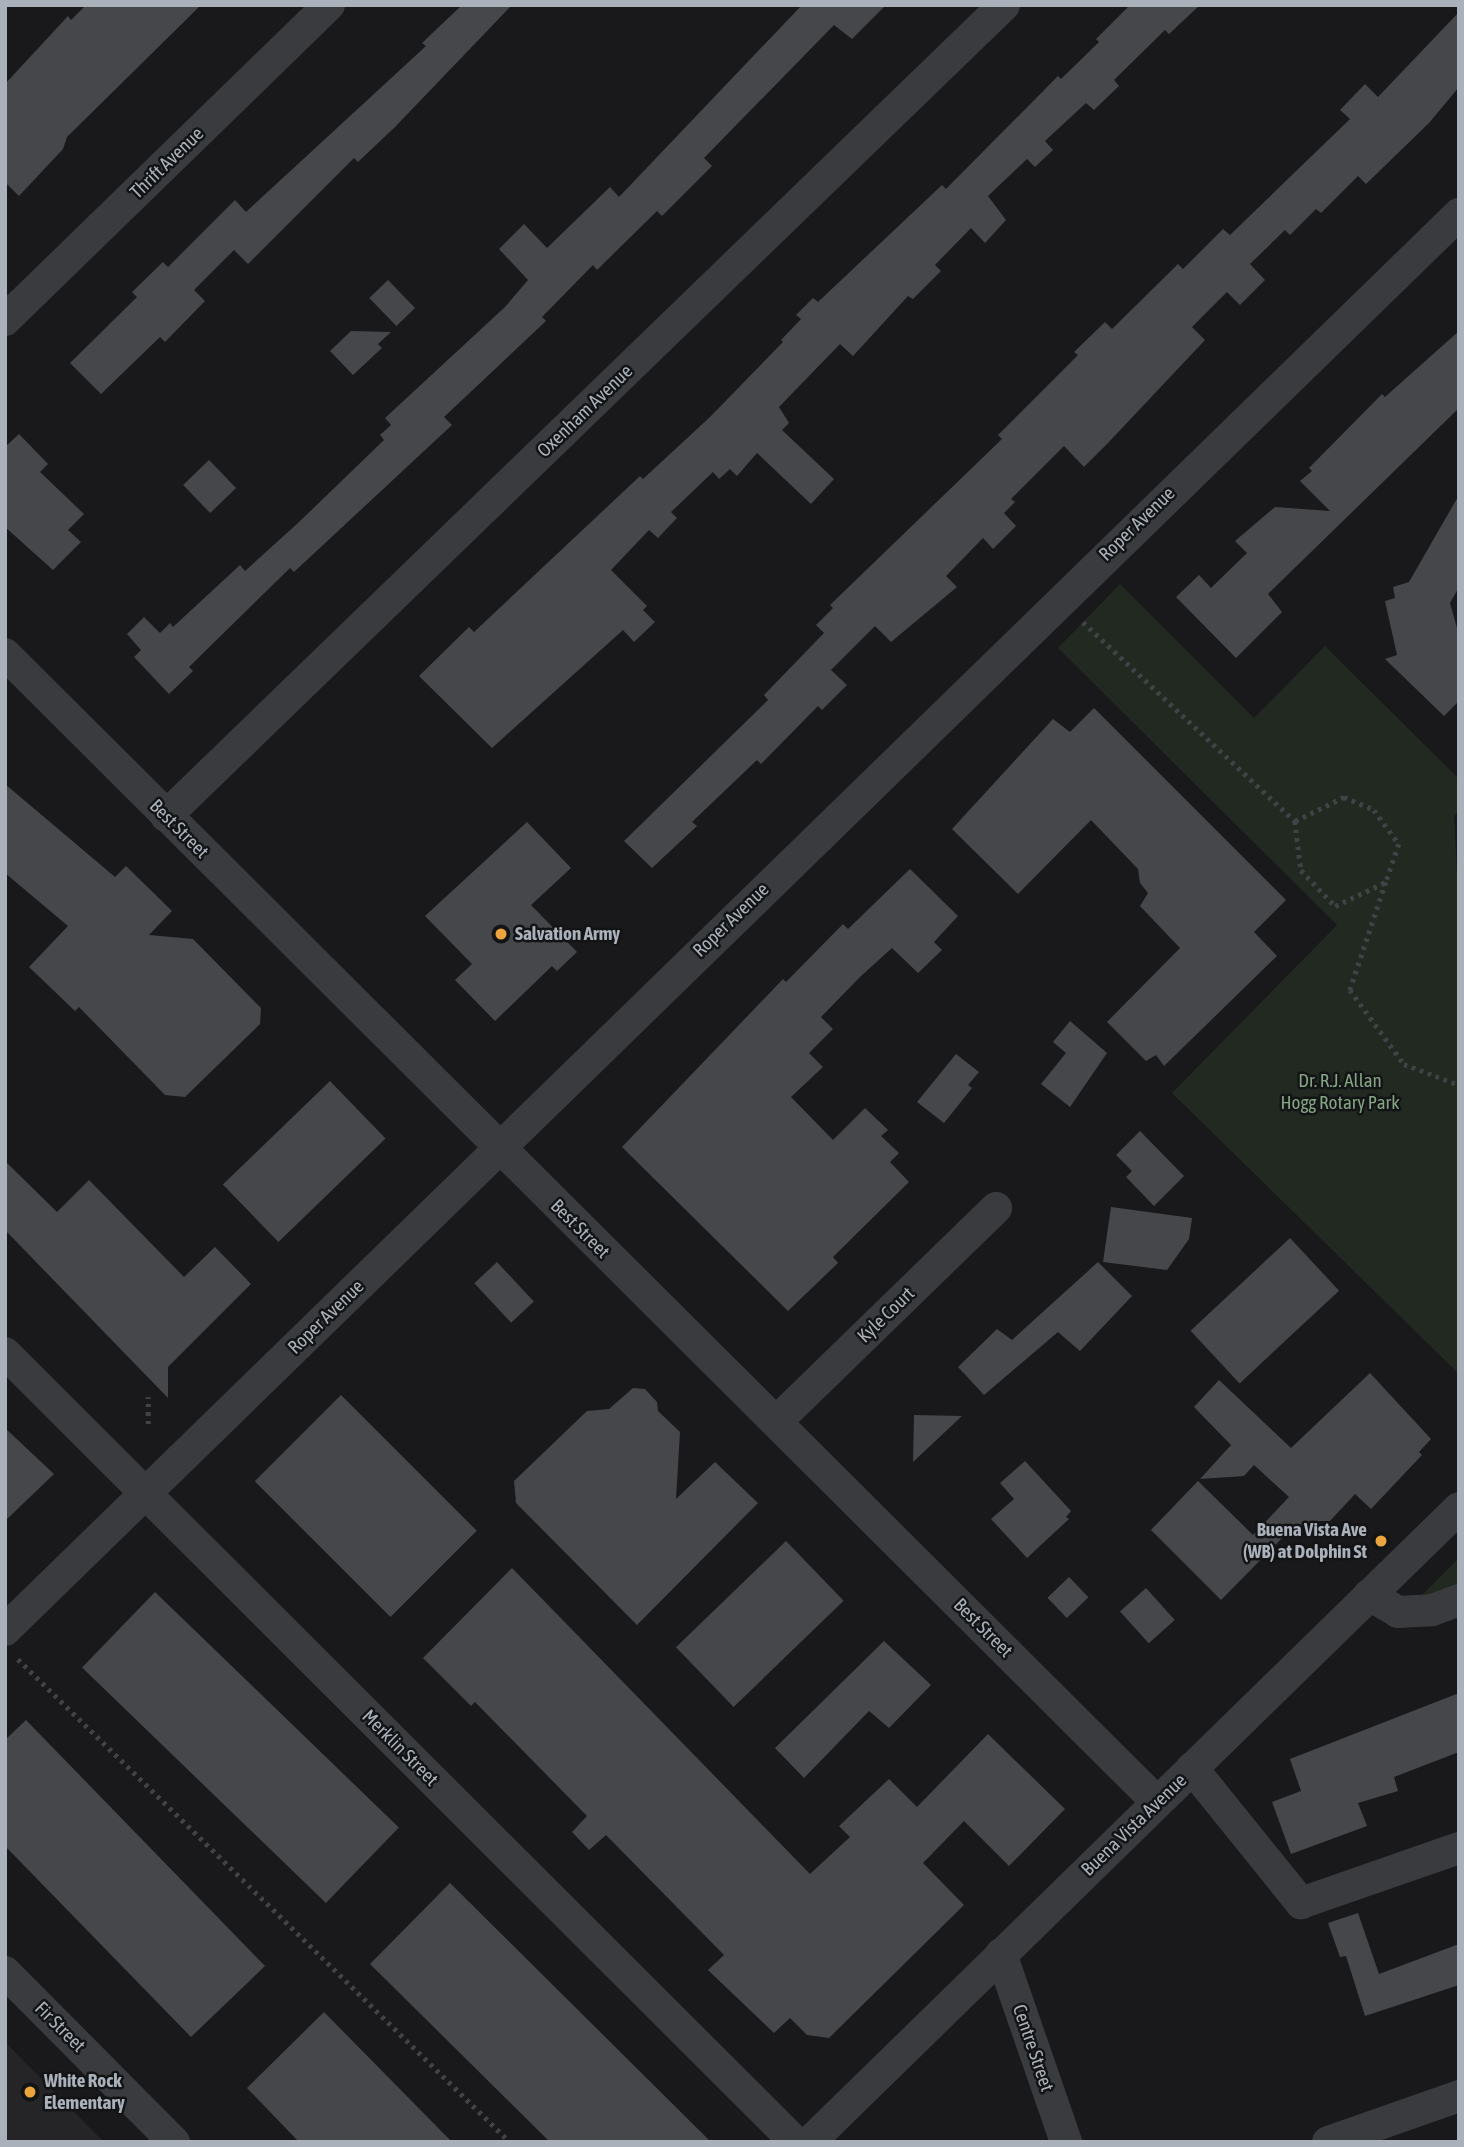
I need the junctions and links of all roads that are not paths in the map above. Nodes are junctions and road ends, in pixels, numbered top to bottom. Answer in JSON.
{"nodes":[{"id":1,"x":329,"y":5,"type":"edge"},
{"id":2,"x":1004,"y":5,"type":"edge"},
{"id":3,"x":1459,"y":214,"type":"edge"},
{"id":4,"x":5,"y":320,"type":"edge"},
{"id":5,"x":5,"y":654,"type":"edge"},
{"id":6,"x":166,"y":816,"type":"junction"},
{"id":7,"x":498,"y":1148,"type":"junction"},
{"id":8,"x":996,"y":1208,"type":"dead end"},
{"id":9,"x":5,"y":1353,"type":"edge"},
{"id":10,"x":776,"y":1422,"type":"junction"},
{"id":11,"x":145,"y":1493,"type":"junction"},
{"id":12,"x":1459,"y":1508,"type":"edge"},
{"id":13,"x":1369,"y":1595,"type":"junction"},
{"id":14,"x":1459,"y":1600,"type":"edge"},
{"id":15,"x":5,"y":1630,"type":"edge"},
{"id":16,"x":1192,"y":1768,"type":"junction"},
{"id":17,"x":1157,"y":1802,"type":"junction"},
{"id":18,"x":1459,"y":1848,"type":"edge"},
{"id":19,"x":1001,"y":1954,"type":"junction"},
{"id":20,"x":5,"y":1972,"type":"edge"},
{"id":21,"x":1459,"y":2096,"type":"edge"},
{"id":22,"x":174,"y":2142,"type":"edge"},
{"id":23,"x":795,"y":2142,"type":"edge"},
{"id":24,"x":810,"y":2142,"type":"edge"},
{"id":25,"x":1066,"y":2142,"type":"edge"},
{"id":26,"x":1328,"y":2142,"type":"edge"}],
"edges":[{"from":1,"to":4,"type":"street","name":"Thrift Avenue"},
{"from":2,"to":6,"type":"street","name":"Oxenham Avenue"},
{"from":3,"to":7,"type":"street","name":"Roper Avenue"},
{"from":5,"to":6,"type":"street","name":"Best Street"},
{"from":6,"to":7,"type":"street","name":"Best Street"},
{"from":7,"to":10,"type":"street","name":"Best Street"},
{"from":7,"to":11,"type":"street","name":"Roper Avenue"},
{"from":8,"to":10,"type":"street","name":"Kyle Court"},
{"from":9,"to":11,"type":"street","name":"Merklin Street"},
{"from":10,"to":17,"type":"street","name":"Best Street"},
{"from":11,"to":15,"type":"street","name":"Roper Avenue"},
{"from":11,"to":23,"type":"street","name":"Merklin Street"},
{"from":12,"to":13,"type":"street","name":"Buena Vista Avenue"},
{"from":13,"to":14,"type":"street"},
{"from":13,"to":16,"type":"street","name":"Buena Vista Avenue"},
{"from":16,"to":17,"type":"street","name":"Buena Vista Avenue"},
{"from":16,"to":18,"type":"street"},
{"from":17,"to":19,"type":"street","name":"Buena Vista Avenue"},
{"from":19,"to":24,"type":"street","name":"Buena Vista Avenue"},
{"from":19,"to":25,"type":"street","name":"Centre Street"},
{"from":20,"to":22,"type":"street","name":"Fir Street"},
{"from":21,"to":26,"type":"street"}]}
